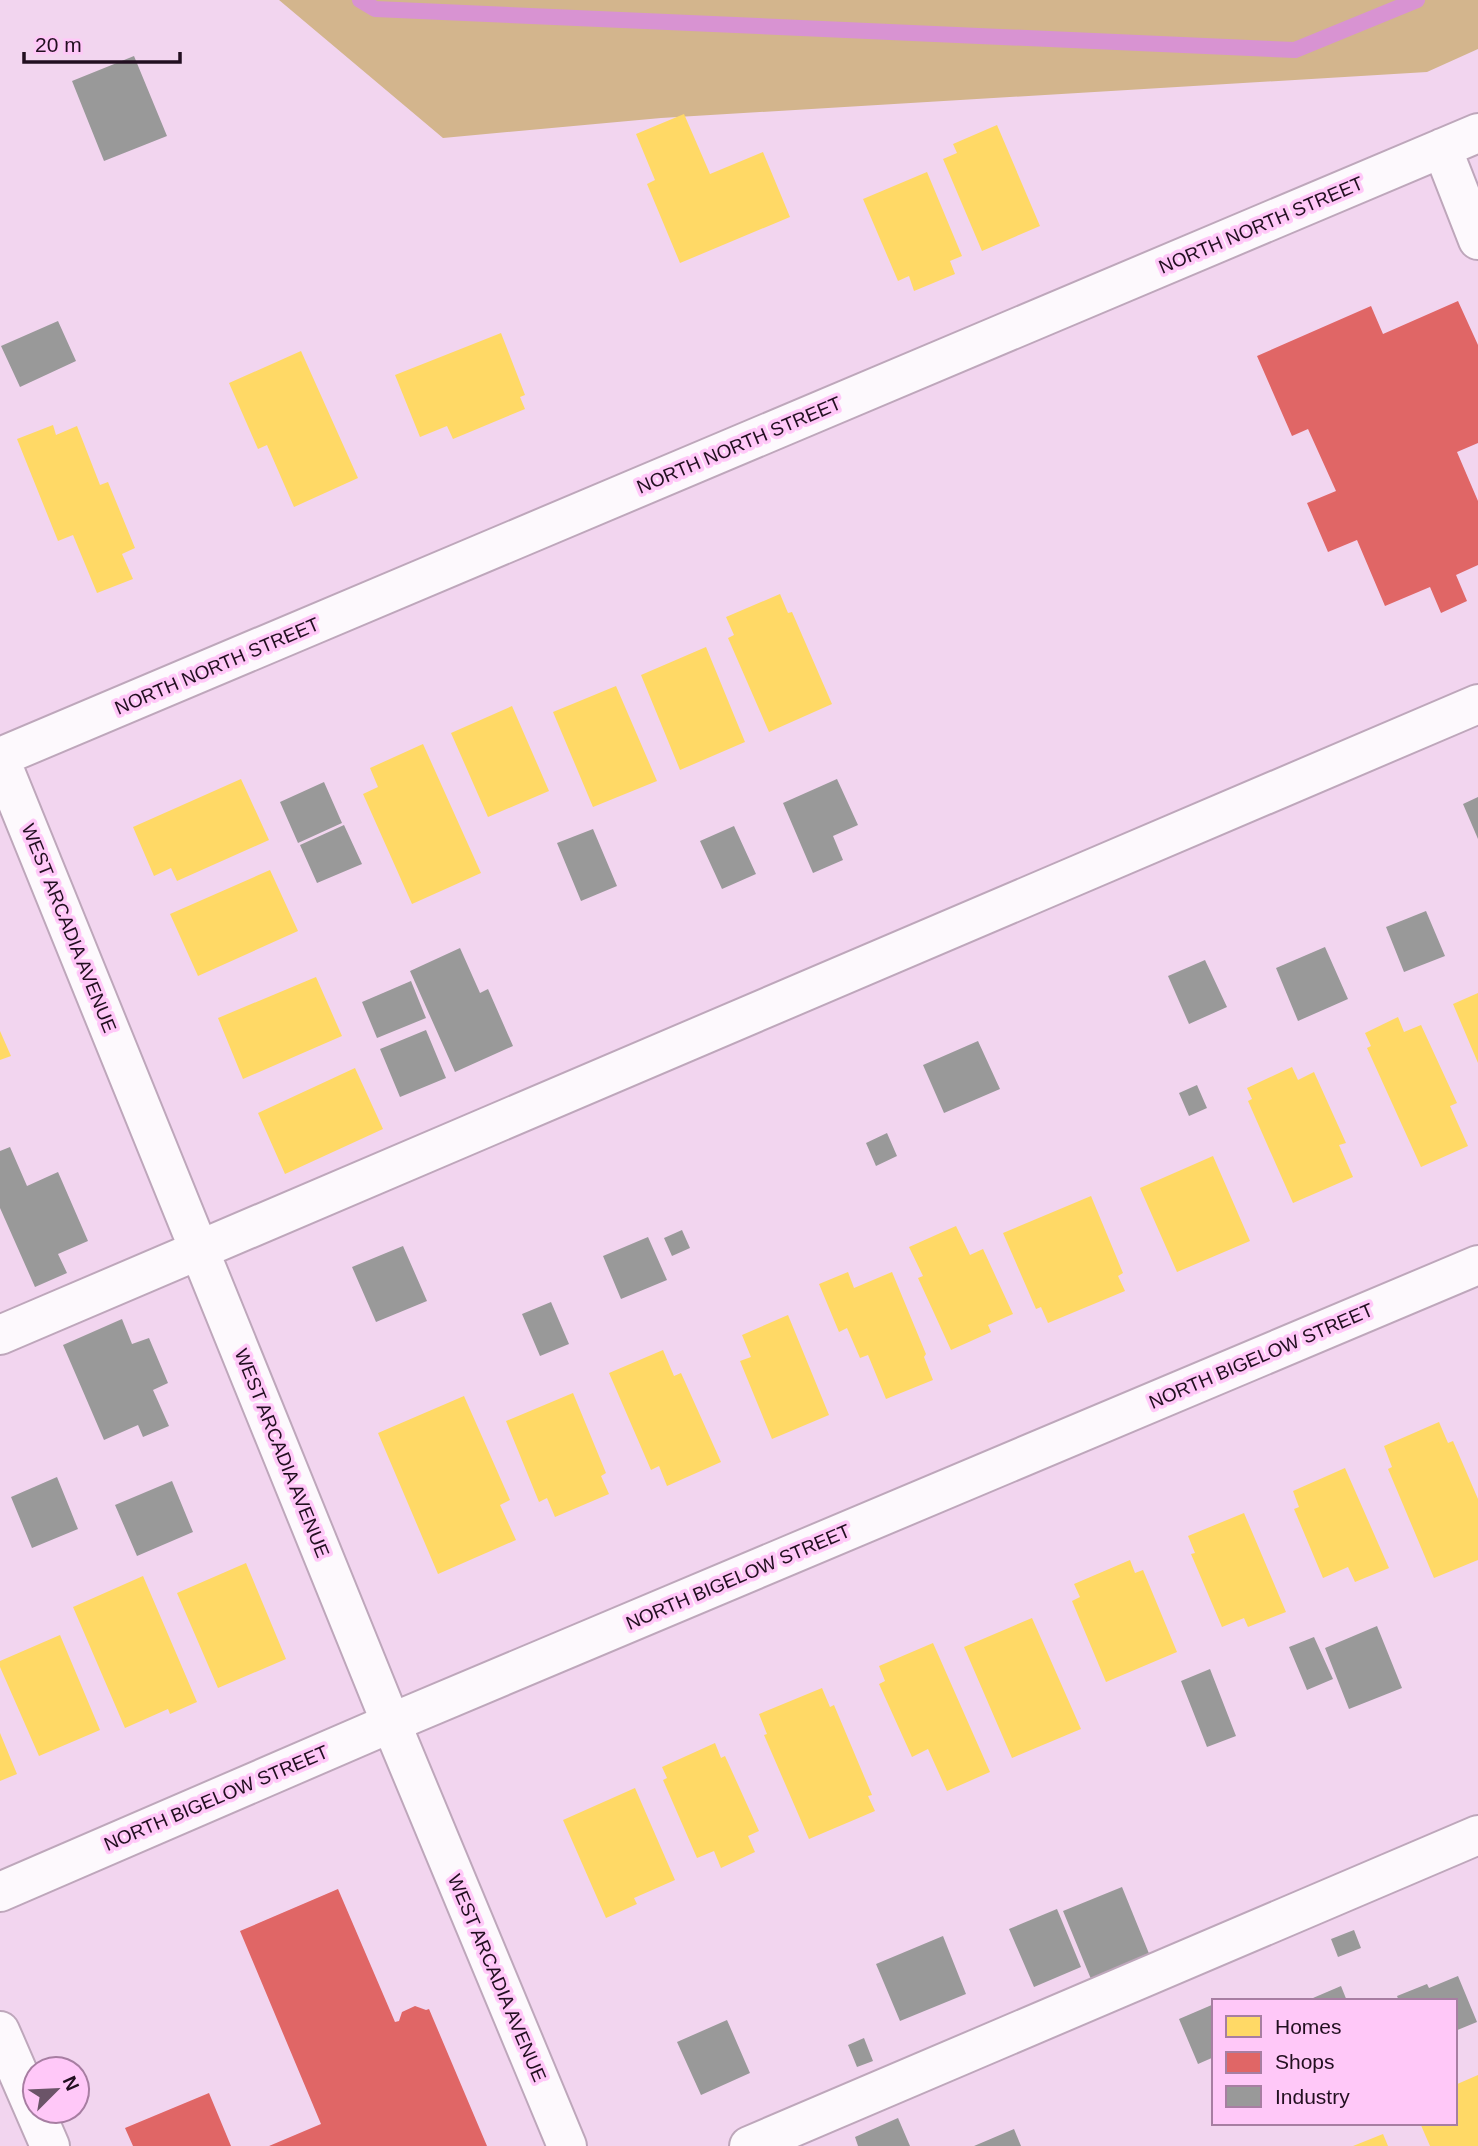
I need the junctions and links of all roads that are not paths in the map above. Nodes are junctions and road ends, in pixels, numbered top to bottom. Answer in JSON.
{"nodes":[{"id":1,"x":1478,"y":133,"type":"edge"},
{"id":2,"x":1442,"y":148,"type":"junction"},
{"id":3,"x":1478,"y":240,"type":"edge"},
{"id":4,"x":1478,"y":704,"type":"edge"},
{"id":5,"x":0,"y":758,"type":"edge"},
{"id":6,"x":200,"y":1250,"type":"junction"},
{"id":7,"x":1478,"y":1265,"type":"edge"},
{"id":8,"x":0,"y":1335,"type":"edge"},
{"id":9,"x":391,"y":1723,"type":"junction"},
{"id":10,"x":1478,"y":1835,"type":"edge"},
{"id":11,"x":0,"y":1892,"type":"edge"},
{"id":12,"x":0,"y":2031,"type":"edge"},
{"id":13,"x":50,"y":2146,"type":"edge"},
{"id":14,"x":567,"y":2146,"type":"edge"},
{"id":15,"x":749,"y":2146,"type":"edge"}],
"edges":[{"from":1,"to":2,"type":"street","name":"NORTH NORTH STREET"},
{"from":2,"to":3,"type":"street"},
{"from":2,"to":5,"type":"street","name":"NORTH NORTH STREET"},
{"from":4,"to":6,"type":"street"},
{"from":5,"to":6,"type":"street","name":"WEST ARCADIA AVENUE"},
{"from":6,"to":8,"type":"street"},
{"from":6,"to":9,"type":"street","name":"WEST ARCADIA AVENUE"},
{"from":7,"to":9,"type":"street","name":"NORTH BIGELOW STREET"},
{"from":9,"to":11,"type":"street","name":"NORTH BIGELOW STREET"},
{"from":9,"to":14,"type":"street","name":"WEST ARCADIA AVENUE"},
{"from":10,"to":15,"type":"street"},
{"from":12,"to":13,"type":"street"}]}
